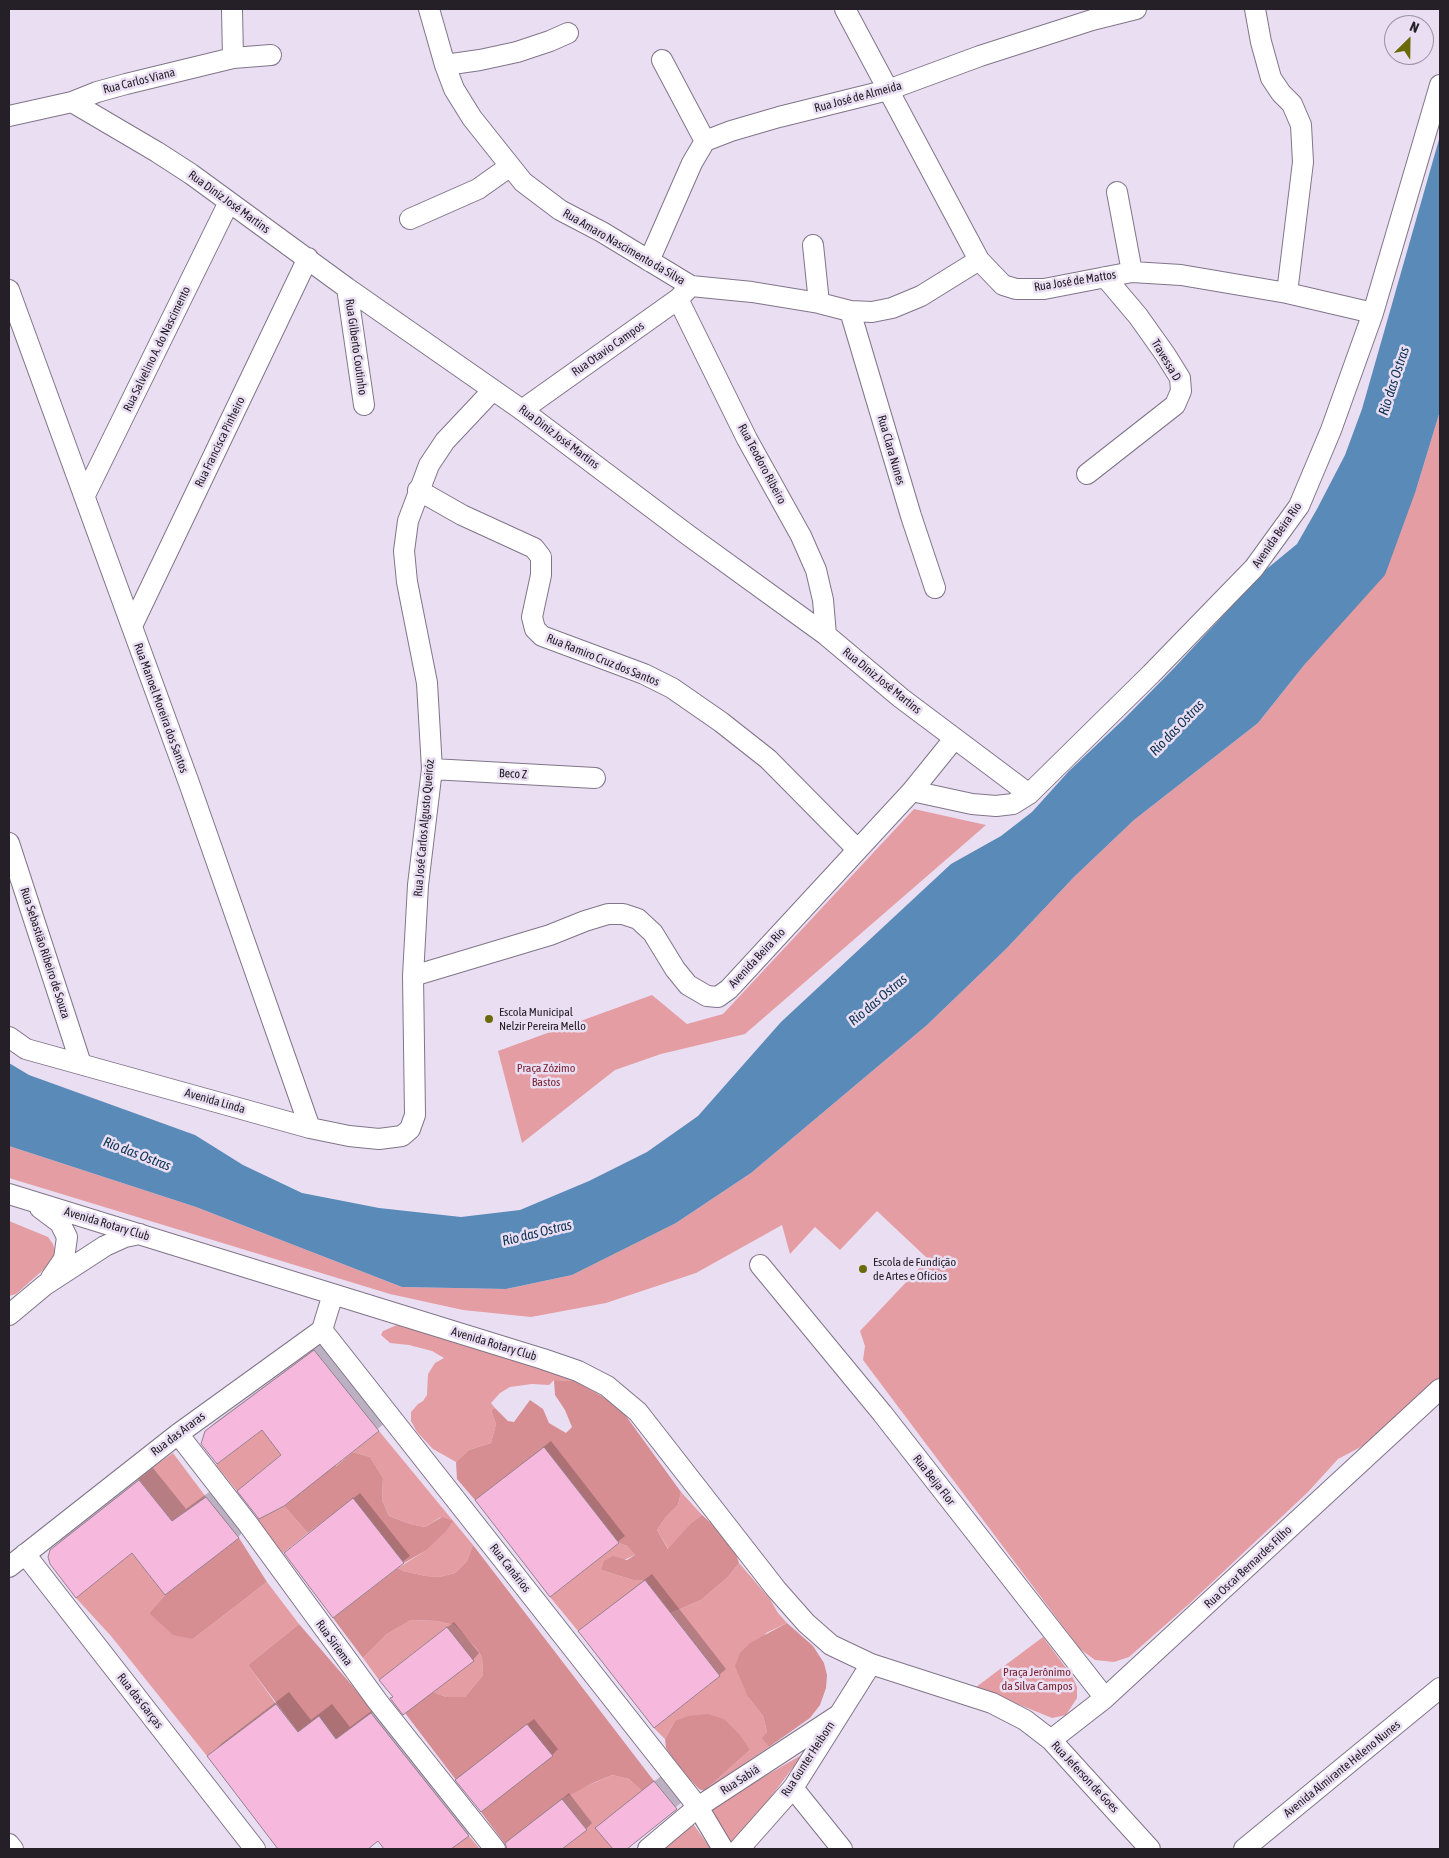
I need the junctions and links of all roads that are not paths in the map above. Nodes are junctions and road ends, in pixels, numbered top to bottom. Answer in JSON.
{"nodes":[{"id":1,"x":232,"y":9,"type":"edge"},
{"id":2,"x":428,"y":9,"type":"edge"},
{"id":3,"x":845,"y":9,"type":"edge"},
{"id":4,"x":1136,"y":9,"type":"edge"},
{"id":5,"x":1255,"y":9,"type":"edge"},
{"id":6,"x":568,"y":33,"type":"dead end"},
{"id":7,"x":271,"y":55,"type":"dead end"},
{"id":8,"x":233,"y":58,"type":"junction"},
{"id":9,"x":662,"y":60,"type":"dead end"},
{"id":10,"x":445,"y":65,"type":"junction"},
{"id":11,"x":1440,"y":85,"type":"edge"},
{"id":12,"x":888,"y":90,"type":"junction"},
{"id":13,"x":72,"y":102,"type":"junction"},
{"id":14,"x":9,"y":116,"type":"edge"},
{"id":15,"x":705,"y":141,"type":"junction"},
{"id":16,"x":509,"y":167,"type":"junction"},
{"id":17,"x":1117,"y":192,"type":"dead end"},
{"id":18,"x":229,"y":202,"type":"junction"},
{"id":19,"x":410,"y":219,"type":"dead end"},
{"id":20,"x":813,"y":245,"type":"dead end"},
{"id":21,"x":308,"y":258,"type":"junction"},
{"id":22,"x":979,"y":260,"type":"junction"},
{"id":23,"x":650,"y":261,"type":"junction"},
{"id":24,"x":1132,"y":272,"type":"junction"},
{"id":25,"x":1105,"y":277,"type":"junction"},
{"id":26,"x":347,"y":288,"type":"junction"},
{"id":27,"x":9,"y":290,"type":"edge"},
{"id":28,"x":685,"y":293,"type":"junction"},
{"id":29,"x":1287,"y":293,"type":"junction"},
{"id":30,"x":820,"y":303,"type":"junction"},
{"id":31,"x":850,"y":311,"type":"junction"},
{"id":32,"x":1373,"y":313,"type":"junction"},
{"id":33,"x":493,"y":390,"type":"junction"},
{"id":34,"x":364,"y":405,"type":"dead end"},
{"id":35,"x":522,"y":410,"type":"junction"},
{"id":36,"x":1087,"y":474,"type":"dead end"},
{"id":37,"x":418,"y":490,"type":"junction"},
{"id":38,"x":85,"y":496,"type":"junction"},
{"id":39,"x":935,"y":588,"type":"dead end"},
{"id":40,"x":132,"y":626,"type":"junction"},
{"id":41,"x":826,"y":635,"type":"junction"},
{"id":42,"x":954,"y":739,"type":"junction"},
{"id":43,"x":432,"y":769,"type":"junction"},
{"id":44,"x":595,"y":778,"type":"dead end"},
{"id":45,"x":912,"y":791,"type":"junction"},
{"id":46,"x":1029,"y":794,"type":"junction"},
{"id":47,"x":9,"y":843,"type":"edge"},
{"id":48,"x":857,"y":849,"type":"junction"},
{"id":49,"x":413,"y":976,"type":"junction"},
{"id":50,"x":9,"y":1037,"type":"edge"},
{"id":51,"x":81,"y":1064,"type":"junction"},
{"id":52,"x":415,"y":1115,"type":"joint"},
{"id":53,"x":310,"y":1128,"type":"junction"},
{"id":54,"x":14,"y":1196,"type":"edge"},
{"id":55,"x":140,"y":1234,"type":"junction"},
{"id":56,"x":760,"y":1265,"type":"dead end"},
{"id":57,"x":45,"y":1285,"type":"junction"},
{"id":58,"x":333,"y":1294,"type":"junction"},
{"id":59,"x":13,"y":1309,"type":"edge"},
{"id":60,"x":322,"y":1330,"type":"junction"},
{"id":61,"x":1440,"y":1390,"type":"edge"},
{"id":62,"x":178,"y":1434,"type":"junction"},
{"id":63,"x":25,"y":1554,"type":"junction"},
{"id":64,"x":9,"y":1567,"type":"edge"},
{"id":65,"x":871,"y":1664,"type":"junction"},
{"id":66,"x":1440,"y":1688,"type":"edge"},
{"id":67,"x":1104,"y":1698,"type":"junction"},
{"id":68,"x":837,"y":1716,"type":"junction"},
{"id":69,"x":1052,"y":1740,"type":"junction"},
{"id":70,"x":793,"y":1788,"type":"junction"},
{"id":71,"x":698,"y":1807,"type":"junction"},
{"id":72,"x":9,"y":1844,"type":"edge"},
{"id":73,"x":13,"y":1849,"type":"edge"},
{"id":74,"x":255,"y":1849,"type":"edge"},
{"id":75,"x":495,"y":1849,"type":"edge"},
{"id":76,"x":648,"y":1849,"type":"edge"},
{"id":77,"x":723,"y":1849,"type":"edge"},
{"id":78,"x":739,"y":1849,"type":"edge"},
{"id":79,"x":842,"y":1849,"type":"edge"},
{"id":80,"x":1150,"y":1849,"type":"edge"},
{"id":81,"x":1244,"y":1849,"type":"edge"}],
"edges":[{"from":1,"to":8,"type":"street"},
{"from":2,"to":10,"type":"street","name":"Rua Amaro Nascimento da Silva"},
{"from":3,"to":12,"type":"street","name":"Rua José de Mattos"},
{"from":4,"to":12,"type":"street","name":"Rua José de Almeida"},
{"from":5,"to":29,"type":"street"},
{"from":6,"to":10,"type":"street"},
{"from":7,"to":8,"type":"street","name":"Rua Carlos Viana"},
{"from":8,"to":13,"type":"street","name":"Rua Carlos Viana"},
{"from":9,"to":15,"type":"street"},
{"from":10,"to":16,"type":"street","name":"Rua Amaro Nascimento da Silva"},
{"from":11,"to":32,"type":"street","name":"Avenida Beira Rio"},
{"from":12,"to":15,"type":"street","name":"Rua José de Almeida"},
{"from":12,"to":22,"type":"street","name":"Rua José de Mattos"},
{"from":13,"to":14,"type":"street","name":"Rua Carlos Viana"},
{"from":13,"to":18,"type":"street","name":"Rua Diniz José Martins"},
{"from":15,"to":23,"type":"street"},
{"from":16,"to":19,"type":"street"},
{"from":16,"to":23,"type":"street","name":"Rua Amaro Nascimento da Silva"},
{"from":17,"to":24,"type":"street"},
{"from":18,"to":21,"type":"street","name":"Rua Diniz José Martins"},
{"from":18,"to":38,"type":"street","name":"Rua Salvelino A. do Nascimento"},
{"from":20,"to":30,"type":"street"},
{"from":21,"to":26,"type":"street","name":"Rua Diniz José Martins"},
{"from":21,"to":40,"type":"street","name":"Rua Francisca Pinheiro"},
{"from":22,"to":25,"type":"street","name":"Rua José de Mattos"},
{"from":22,"to":31,"type":"street","name":"Rua Amaro Nascimento da Silva"},
{"from":23,"to":28,"type":"street","name":"Rua Amaro Nascimento da Silva"},
{"from":24,"to":25,"type":"street","name":"Rua José de Mattos"},
{"from":24,"to":29,"type":"street","name":"Rua José de Mattos"},
{"from":25,"to":36,"type":"street","name":"Travessa D"},
{"from":26,"to":33,"type":"street","name":"Rua Diniz José Martins"},
{"from":26,"to":34,"type":"street","name":"Rua Gilberto Coutinho"},
{"from":27,"to":38,"type":"street","name":"Rua Manoel Moreira dos Santos"},
{"from":28,"to":30,"type":"street","name":"Rua Amaro Nascimento da Silva"},
{"from":28,"to":35,"type":"street","name":"Rua Otavio Campos"},
{"from":28,"to":41,"type":"street","name":"Rua Teodoro Ribeiro"},
{"from":29,"to":32,"type":"street","name":"Rua José de Mattos"},
{"from":30,"to":31,"type":"street","name":"Rua Amaro Nascimento da Silva"},
{"from":31,"to":39,"type":"street","name":"Rua Clara Nunes"},
{"from":32,"to":46,"type":"street","name":"Avenida Beira Rio"},
{"from":33,"to":35,"type":"street","name":"Rua Diniz José Martins"},
{"from":33,"to":37,"type":"street","name":"Rua José Carlos Algusto Queiróz"},
{"from":35,"to":41,"type":"street","name":"Rua Diniz José Martins"},
{"from":37,"to":43,"type":"street","name":"Rua José Carlos Algusto Queiróz"},
{"from":37,"to":48,"type":"street","name":"Rua Ramiro Cruz dos Santos"},
{"from":38,"to":40,"type":"street","name":"Rua Manoel Moreira dos Santos"},
{"from":40,"to":53,"type":"street","name":"Rua Manoel Moreira dos Santos"},
{"from":41,"to":42,"type":"street","name":"Rua Diniz José Martins"},
{"from":42,"to":45,"type":"street","name":"Avenida Beira Rio"},
{"from":42,"to":46,"type":"street","name":"Rua Diniz José Martins"},
{"from":43,"to":44,"type":"street","name":"Beco Z"},
{"from":43,"to":49,"type":"street","name":"Rua José Carlos Algusto Queiróz"},
{"from":45,"to":46,"type":"street","name":"Avenida Beira Rio"},
{"from":45,"to":48,"type":"street","name":"Avenida Beira Rio"},
{"from":47,"to":51,"type":"street","name":"Rua Sebastião Ribeiro de Souza"},
{"from":48,"to":49,"type":"street","name":"Avenida Beira Rio"},
{"from":49,"to":52,"type":"street","name":"Rua José Carlos Algusto Queiróz"},
{"from":50,"to":51,"type":"street","name":"Avenida Linda"},
{"from":51,"to":53,"type":"street","name":"Avenida Linda"},
{"from":52,"to":53,"type":"street","name":"Avenida Linda"},
{"from":54,"to":55,"type":"street","name":"Avenida Rotary Club"},
{"from":54,"to":57,"type":"street"},
{"from":55,"to":57,"type":"street"},
{"from":55,"to":58,"type":"street","name":"Avenida Rotary Club"},
{"from":56,"to":67,"type":"street","name":"Rua Beija Flor"},
{"from":57,"to":59,"type":"street"},
{"from":58,"to":60,"type":"street"},
{"from":58,"to":65,"type":"street","name":"Avenida Rotary Club"},
{"from":60,"to":62,"type":"street","name":"Rua das Araras"},
{"from":60,"to":71,"type":"street","name":"Rua Canários"},
{"from":61,"to":67,"type":"street","name":"Rua Oscar Bernardes Filho"},
{"from":62,"to":63,"type":"street","name":"Rua das Araras"},
{"from":62,"to":75,"type":"street","name":"Rua Siriema"},
{"from":63,"to":64,"type":"street","name":"Rua das Araras"},
{"from":63,"to":74,"type":"street","name":"Rua das Garças"},
{"from":65,"to":68,"type":"street","name":"Rua Gunter Heiborn"},
{"from":65,"to":69,"type":"street","name":"Rua Jeferson de Goes"},
{"from":66,"to":81,"type":"street","name":"Avenida Almirante Heleno Nunes"},
{"from":67,"to":69,"type":"street","name":"Rua Oscar Bernardes Filho"},
{"from":68,"to":70,"type":"street","name":"Rua Gunter Heiborn"},
{"from":68,"to":71,"type":"street","name":"Rua Sabiá"},
{"from":69,"to":80,"type":"street","name":"Rua Jeferson de Goes"},
{"from":70,"to":78,"type":"street","name":"Rua Gunter Heiborn"},
{"from":70,"to":79,"type":"street"},
{"from":71,"to":76,"type":"street","name":"Rua Sabiá"},
{"from":71,"to":77,"type":"street","name":"Rua Canários"},
{"from":72,"to":73,"type":"street"}]}
